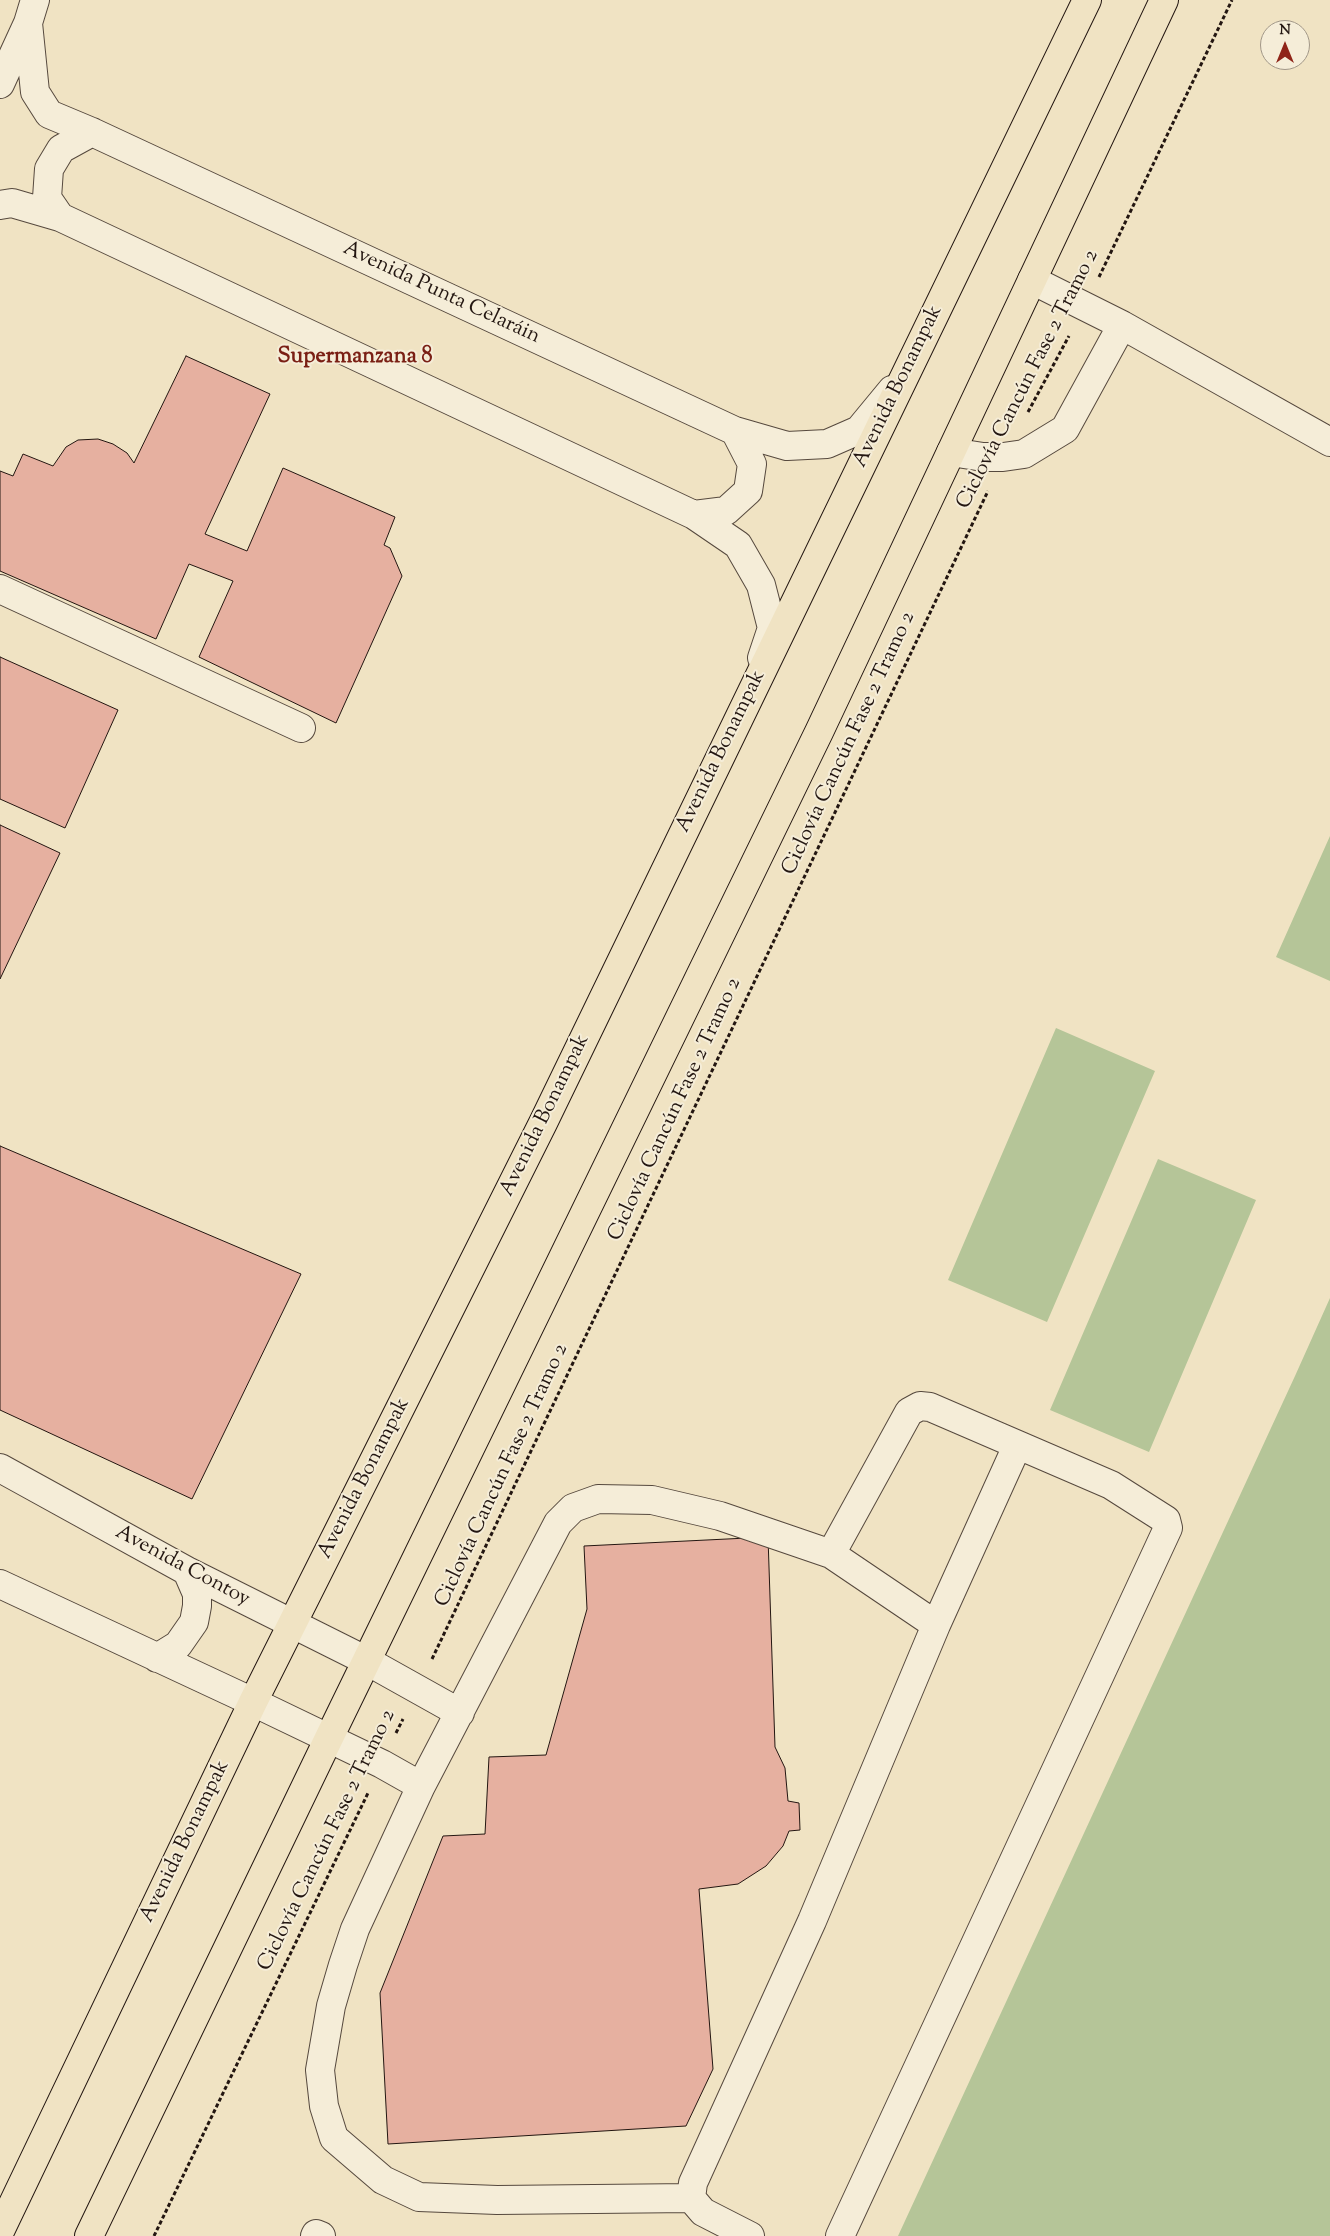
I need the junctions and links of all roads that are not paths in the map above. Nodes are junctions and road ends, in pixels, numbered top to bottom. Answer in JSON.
{"nodes":[{"id":1,"x":1087,"y":0,"type":"edge"},
{"id":2,"x":1164,"y":0,"type":"edge"},
{"id":3,"x":31,"y":12,"type":"edge"},
{"id":4,"x":0,"y":84,"type":"edge"},
{"id":5,"x":92,"y":132,"type":"junction"},
{"id":6,"x":0,"y":205,"type":"edge"},
{"id":7,"x":60,"y":217,"type":"junction"},
{"id":8,"x":1032,"y":280,"type":"junction"},
{"id":9,"x":1122,"y":325,"type":"junction"},
{"id":10,"x":905,"y":373,"type":"junction"},
{"id":11,"x":736,"y":431,"type":"junction"},
{"id":12,"x":1330,"y":442,"type":"edge"},
{"id":13,"x":951,"y":452,"type":"junction"},
{"id":14,"x":694,"y":515,"type":"junction"},
{"id":15,"x":0,"y":589,"type":"edge"},
{"id":16,"x":750,"y":695,"type":"junction"},
{"id":17,"x":301,"y":728,"type":"dead end"},
{"id":18,"x":1017,"y":1446,"type":"junction"},
{"id":19,"x":0,"y":1468,"type":"edge"},
{"id":20,"x":831,"y":1554,"type":"junction"},
{"id":21,"x":187,"y":1571,"type":"junction"},
{"id":22,"x":0,"y":1584,"type":"edge"},
{"id":23,"x":293,"y":1623,"type":"junction"},
{"id":24,"x":936,"y":1625,"type":"junction"},
{"id":25,"x":157,"y":1658,"type":"junction"},
{"id":26,"x":367,"y":1661,"type":"junction"},
{"id":27,"x":253,"y":1702,"type":"junction"},
{"id":28,"x":460,"y":1713,"type":"junction"},
{"id":29,"x":328,"y":1740,"type":"junction"},
{"id":30,"x":421,"y":1786,"type":"junction"},
{"id":31,"x":691,"y":2198,"type":"junction"},
{"id":32,"x":0,"y":2230,"type":"edge"},
{"id":33,"x":89,"y":2236,"type":"edge"},
{"id":34,"x":314,"y":2236,"type":"edge"},
{"id":35,"x":321,"y":2236,"type":"edge"},
{"id":36,"x":750,"y":2236,"type":"edge"},
{"id":37,"x":840,"y":2236,"type":"edge"}],
"edges":[{"from":1,"to":10,"type":"main road","name":"Avenida Bonampak"},
{"from":2,"to":8,"type":"main road"},
{"from":3,"to":4,"type":"street"},
{"from":3,"to":5,"type":"street","name":"Avenida Punta Celaráin"},
{"from":5,"to":7,"type":"street"},
{"from":5,"to":11,"type":"street","name":"Avenida Punta Celaráin"},
{"from":6,"to":7,"type":"street"},
{"from":7,"to":14,"type":"street"},
{"from":8,"to":9,"type":"street"},
{"from":8,"to":13,"type":"main road"},
{"from":9,"to":12,"type":"street"},
{"from":9,"to":13,"type":"street"},
{"from":10,"to":11,"type":"street","name":"Avenida Punta Celaráin"},
{"from":10,"to":16,"type":"main road","name":"Avenida Bonampak"},
{"from":11,"to":14,"type":"street"},
{"from":13,"to":26,"type":"main road"},
{"from":14,"to":16,"type":"street"},
{"from":15,"to":17,"type":"street"},
{"from":16,"to":23,"type":"main road","name":"Avenida Bonampak"},
{"from":18,"to":20,"type":"street"},
{"from":18,"to":24,"type":"street"},
{"from":18,"to":37,"type":"street"},
{"from":19,"to":21,"type":"street","name":"Avenida Contoy"},
{"from":20,"to":24,"type":"street"},
{"from":20,"to":28,"type":"street"},
{"from":21,"to":23,"type":"street","name":"Avenida Contoy"},
{"from":21,"to":25,"type":"street"},
{"from":22,"to":25,"type":"street"},
{"from":23,"to":26,"type":"street","name":"Avenida Contoy"},
{"from":23,"to":27,"type":"main road","name":"Avenida Bonampak"},
{"from":24,"to":31,"type":"street"},
{"from":25,"to":27,"type":"street"},
{"from":26,"to":28,"type":"street","name":"Avenida Contoy"},
{"from":26,"to":29,"type":"main road"},
{"from":27,"to":29,"type":"street"},
{"from":27,"to":32,"type":"main road","name":"Avenida Bonampak"},
{"from":28,"to":30,"type":"street"},
{"from":29,"to":30,"type":"street"},
{"from":29,"to":33,"type":"main road"},
{"from":30,"to":31,"type":"street"},
{"from":31,"to":36,"type":"street"},
{"from":34,"to":35,"type":"street"}]}
